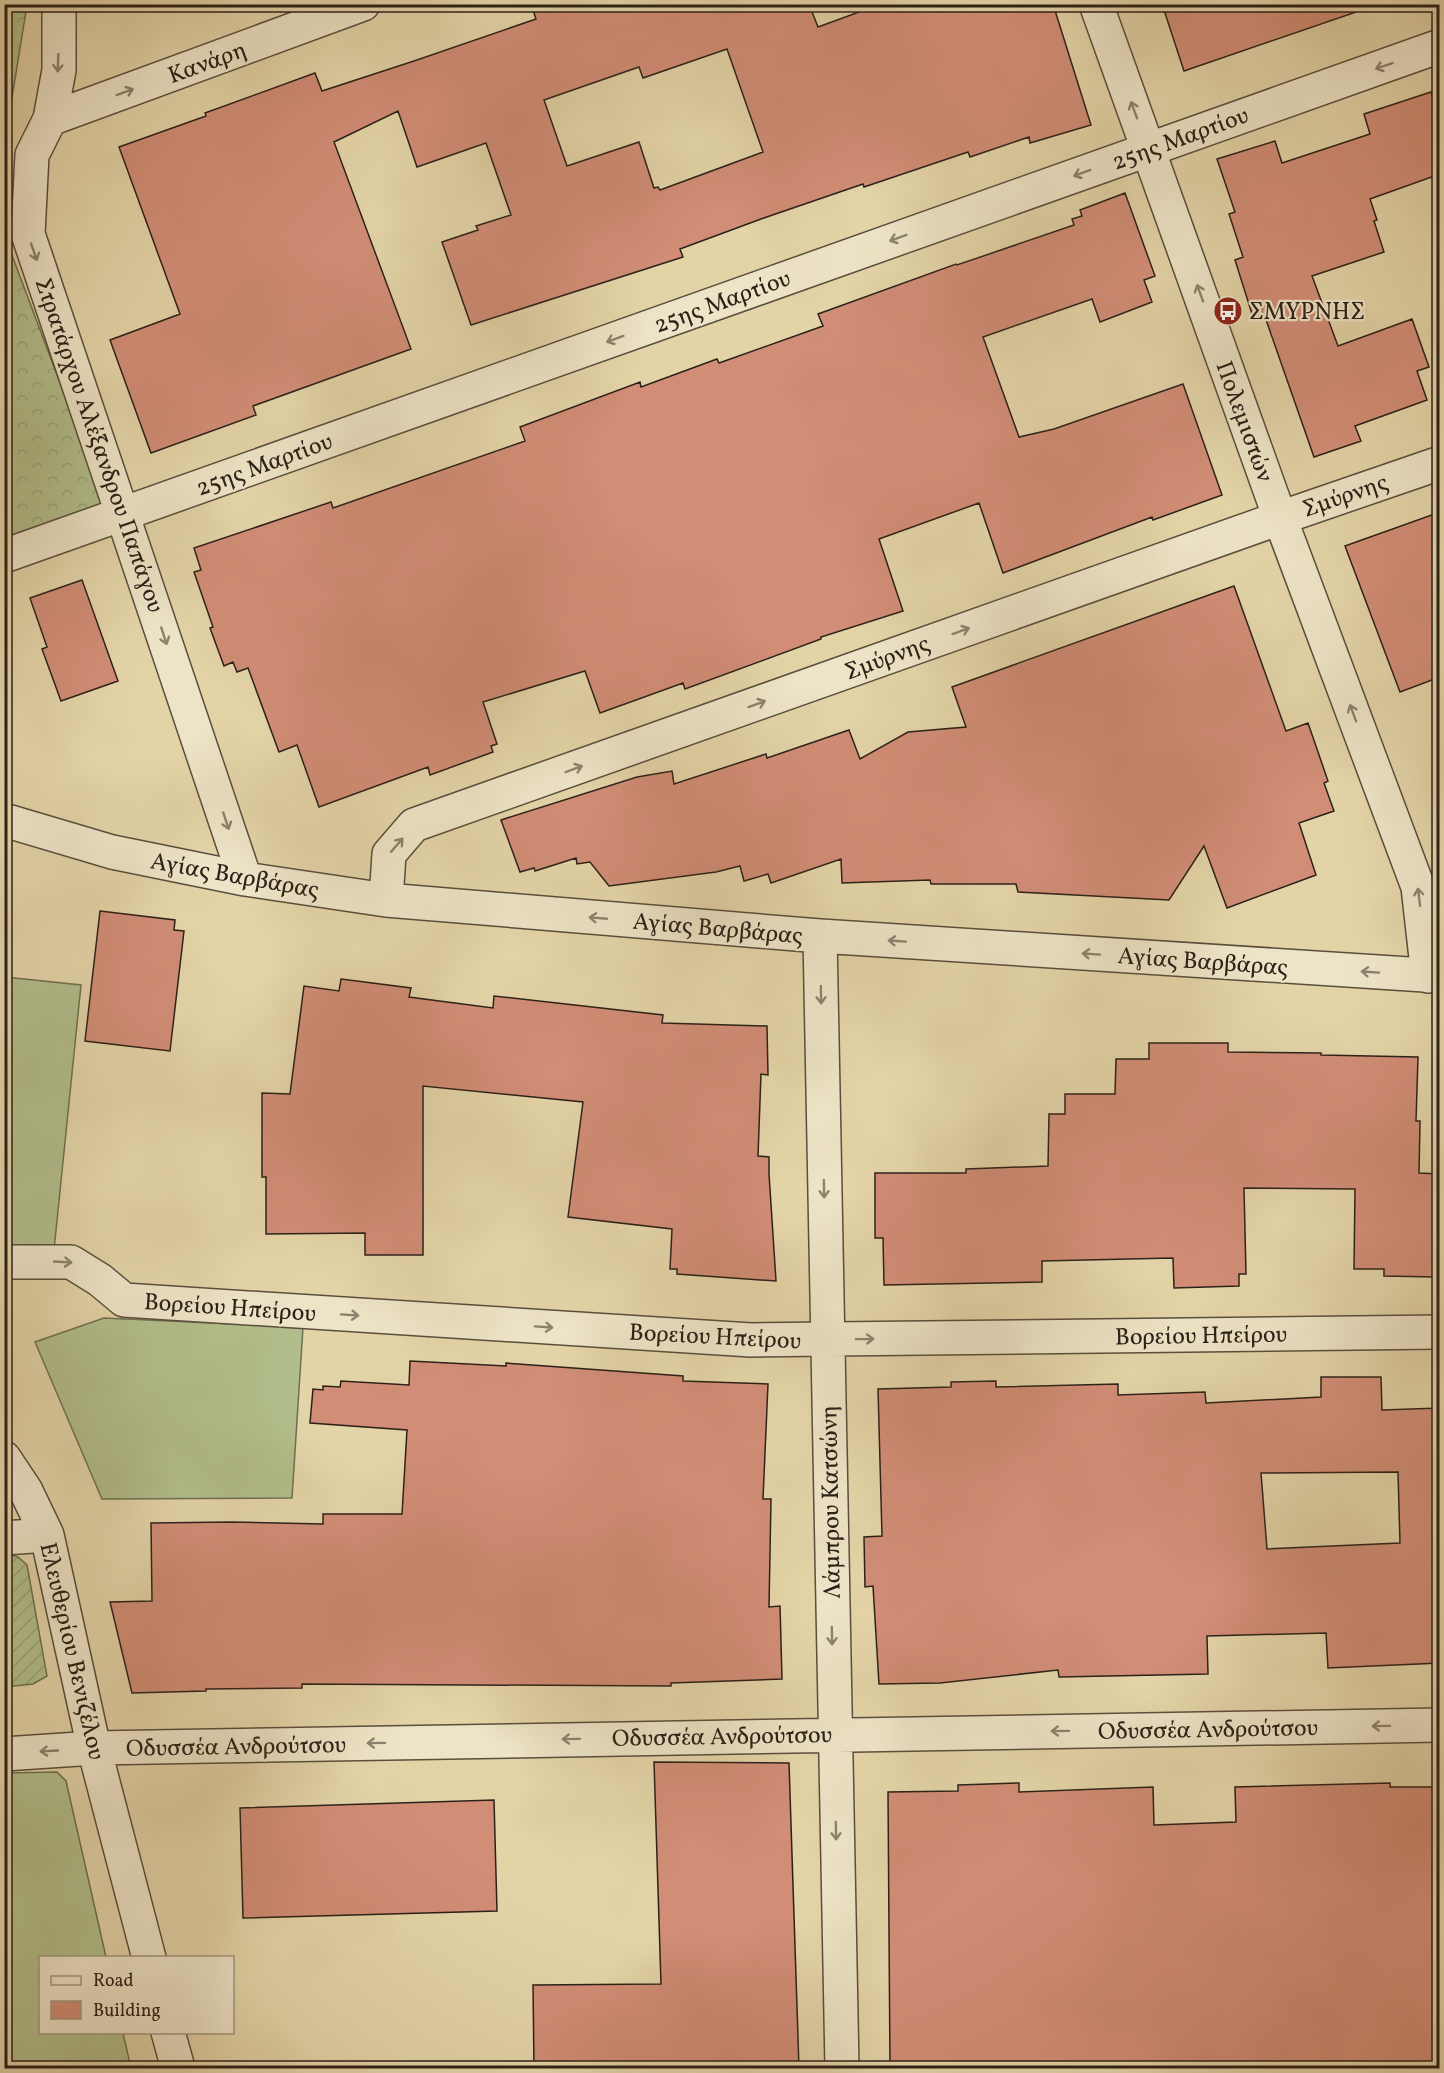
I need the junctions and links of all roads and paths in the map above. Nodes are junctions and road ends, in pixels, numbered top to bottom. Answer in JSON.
{"nodes":[{"id":1,"x":59,"y":4,"type":"edge"},
{"id":2,"x":363,"y":4,"type":"edge"},
{"id":3,"x":1096,"y":4,"type":"edge"},
{"id":4,"x":1440,"y":46,"type":"edge"},
{"id":5,"x":50,"y":119,"type":"junction"},
{"id":6,"x":1148,"y":149,"type":"junction"},
{"id":7,"x":1440,"y":463,"type":"edge"},
{"id":8,"x":124,"y":514,"type":"junction"},
{"id":9,"x":1280,"y":518,"type":"junction"},
{"id":10,"x":4,"y":556,"type":"edge"},
{"id":11,"x":4,"y":820,"type":"edge"},
{"id":12,"x":245,"y":879,"type":"junction"},
{"id":13,"x":386,"y":900,"type":"junction"},
{"id":14,"x":820,"y":936,"type":"junction"},
{"id":15,"x":1434,"y":976,"type":"edge"},
{"id":16,"x":4,"y":1262,"type":"edge"},
{"id":17,"x":1440,"y":1332,"type":"edge"},
{"id":18,"x":826,"y":1341,"type":"junction"},
{"id":19,"x":4,"y":1458,"type":"edge"},
{"id":20,"x":15,"y":1492,"type":"edge"},
{"id":21,"x":47,"y":1535,"type":"junction"},
{"id":22,"x":4,"y":1538,"type":"edge"},
{"id":23,"x":1440,"y":1725,"type":"edge"},
{"id":24,"x":834,"y":1734,"type":"junction"},
{"id":25,"x":94,"y":1748,"type":"junction"},
{"id":26,"x":4,"y":1754,"type":"edge"},
{"id":27,"x":148,"y":1956,"type":"edge"},
{"id":28,"x":168,"y":2034,"type":"edge"},
{"id":29,"x":177,"y":2068,"type":"edge"},
{"id":30,"x":842,"y":2068,"type":"edge"}],
"edges":[{"from":1,"to":5,"type":"street","name":"Στρατάρχου Αλέξανδρου Παπάγου","one_way":true},
{"from":5,"to":2,"type":"street","name":"Κανάρη","one_way":true},
{"from":6,"to":3,"type":"street","name":"Πολεμιστών","one_way":true},
{"from":4,"to":6,"type":"street","name":"25ης Μαρτίου","one_way":true},
{"from":5,"to":8,"type":"street","name":"Στρατάρχου Αλέξανδρου Παπάγου","one_way":true},
{"from":6,"to":8,"type":"street","name":"25ης Μαρτίου","one_way":true},
{"from":9,"to":6,"type":"street","name":"Πολεμιστών","one_way":true},
{"from":7,"to":9,"type":"street","name":"Σμύρνης"},
{"from":8,"to":10,"type":"street","name":"25ης Μαρτίου"},
{"from":8,"to":12,"type":"street","name":"Στρατάρχου Αλέξανδρου Παπάγου","one_way":true},
{"from":13,"to":9,"type":"street","name":"Σμύρνης","one_way":true},
{"from":15,"to":9,"type":"street","name":"Πολεμιστών","one_way":true},
{"from":11,"to":12,"type":"street","name":"Αγίας Βαρβάρας"},
{"from":12,"to":13,"type":"street","name":"Αγίας Βαρβάρας"},
{"from":14,"to":13,"type":"street","name":"Αγίας Βαρβάρας","one_way":true},
{"from":15,"to":14,"type":"street","name":"Αγίας Βαρβάρας","one_way":true},
{"from":14,"to":18,"type":"street","name":"Λάμπρου Κατσώνη","one_way":true},
{"from":16,"to":18,"type":"street","name":"Βορείου Ηπείρου","one_way":true},
{"from":18,"to":17,"type":"street","name":"Βορείου Ηπείρου","one_way":true},
{"from":18,"to":24,"type":"street","name":"Λάμπρου Κατσώνη","one_way":true},
{"from":19,"to":20,"type":"street","name":"Ελευθερίου Βενιζέλου"},
{"from":20,"to":21,"type":"street","name":"Ελευθερίου Βενιζέλου"},
{"from":21,"to":22,"type":"street"},
{"from":21,"to":25,"type":"street","name":"Ελευθερίου Βενιζέλου"},
{"from":23,"to":24,"type":"street","name":"Οδυσσέα Ανδρούτσου","one_way":true},
{"from":24,"to":25,"type":"street","name":"Οδυσσέα Ανδρούτσου","one_way":true},
{"from":24,"to":30,"type":"street","name":"Λάμπρου Κατσώνη","one_way":true},
{"from":25,"to":26,"type":"street","name":"Οδυσσέα Ανδρούτσου","one_way":true},
{"from":25,"to":27,"type":"street","name":"Ελευθερίου Βενιζέλου"},
{"from":28,"to":29,"type":"street"}]}
